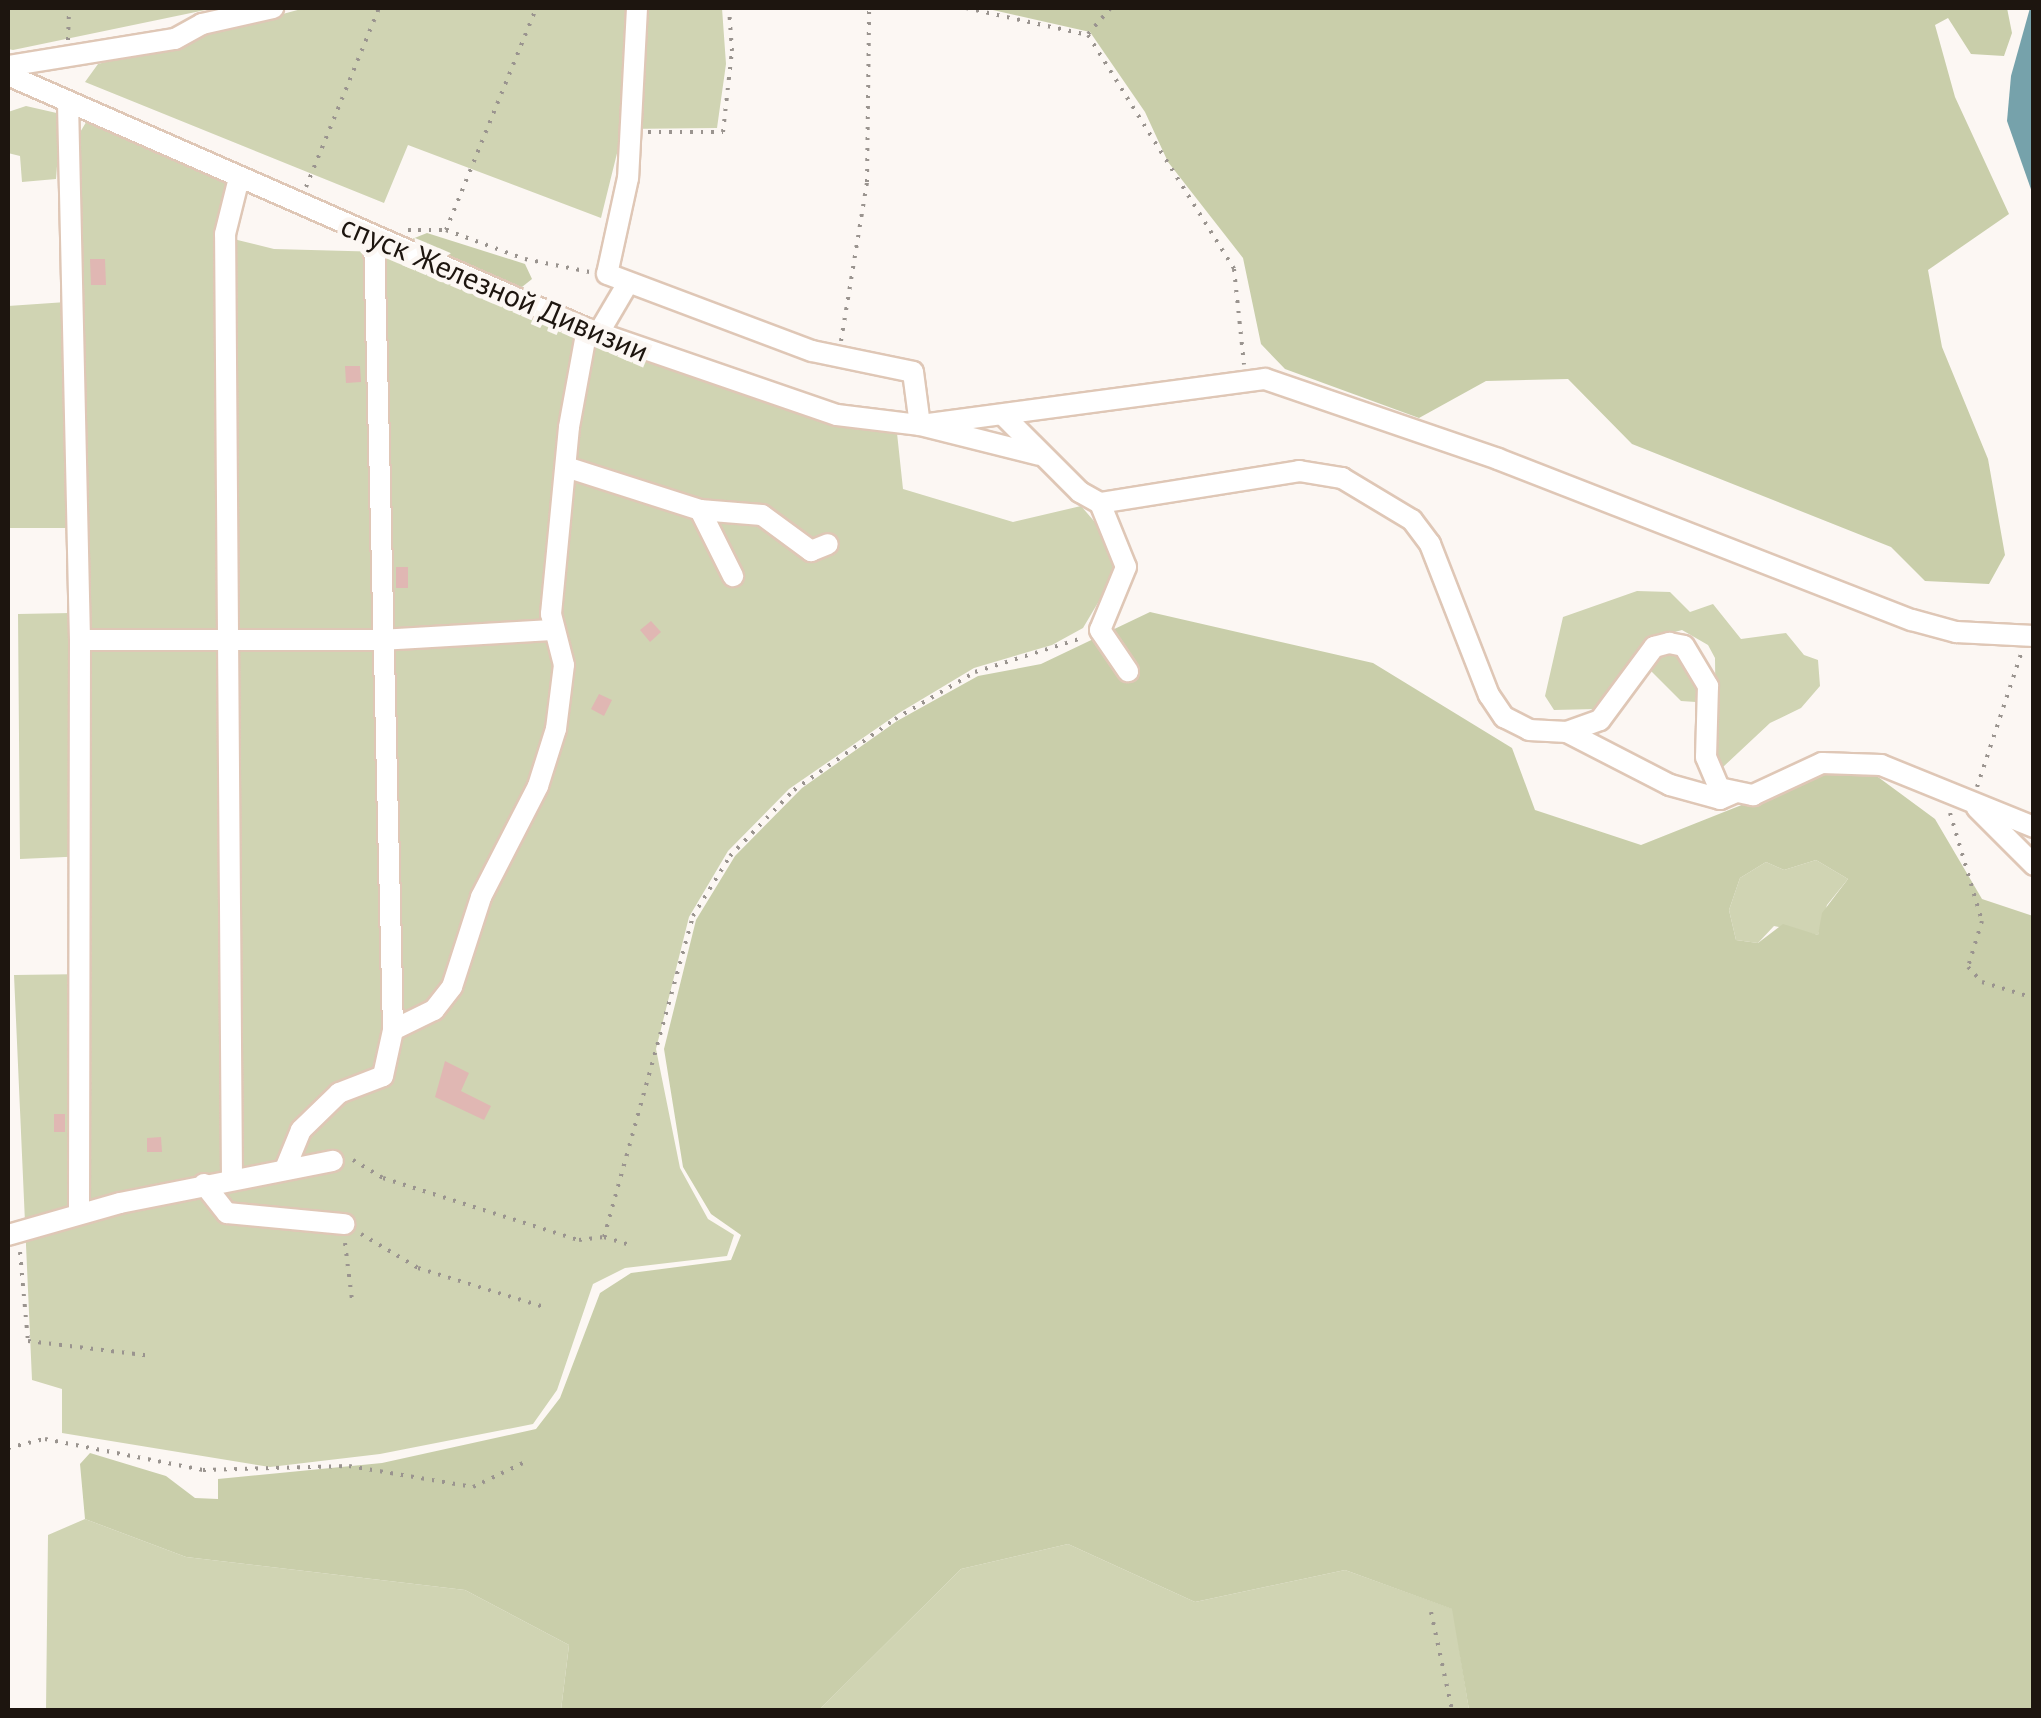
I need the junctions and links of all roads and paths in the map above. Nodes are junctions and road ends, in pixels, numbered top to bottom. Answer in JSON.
{"nodes":[{"id":1,"x":70,"y":8,"type":"edge"},
{"id":2,"x":273,"y":8,"type":"edge"},
{"id":3,"x":379,"y":8,"type":"edge"},
{"id":4,"x":536,"y":8,"type":"edge"},
{"id":5,"x":637,"y":8,"type":"edge"},
{"id":6,"x":729,"y":8,"type":"edge"},
{"id":7,"x":869,"y":8,"type":"edge"},
{"id":8,"x":966,"y":8,"type":"edge"},
{"id":9,"x":1111,"y":8,"type":"edge"},
{"id":10,"x":1088,"y":35,"type":"junction"},
{"id":11,"x":69,"y":54,"type":"junction"},
{"id":12,"x":8,"y":66,"type":"edge"},
{"id":13,"x":8,"y":75,"type":"edge"},
{"id":14,"x":68,"y":104,"type":"junction"},
{"id":15,"x":630,"y":132,"type":"junction"},
{"id":16,"x":239,"y":178,"type":"junction"},
{"id":17,"x":298,"y":205,"type":"junction"},
{"id":18,"x":446,"y":230,"type":"junction"},
{"id":19,"x":374,"y":237,"type":"junction"},
{"id":20,"x":400,"y":248,"type":"junction"},
{"id":21,"x":607,"y":274,"type":"junction"},
{"id":22,"x":628,"y":283,"type":"junction"},
{"id":23,"x":592,"y":331,"type":"junction"},
{"id":24,"x":840,"y":356,"type":"junction"},
{"id":25,"x":1244,"y":379,"type":"junction"},
{"id":26,"x":1003,"y":415,"type":"junction"},
{"id":27,"x":920,"y":425,"type":"junction"},
{"id":28,"x":1040,"y":456,"type":"junction"},
{"id":29,"x":566,"y":467,"type":"junction"},
{"id":30,"x":1100,"y":503,"type":"junction"},
{"id":31,"x":700,"y":510,"type":"junction"},
{"id":32,"x":828,"y":544,"type":"dead end"},
{"id":33,"x":734,"y":576,"type":"dead end"},
{"id":34,"x":552,"y":630,"type":"junction"},
{"id":35,"x":1100,"y":630,"type":"junction"},
{"id":36,"x":227,"y":636,"type":"junction"},
{"id":37,"x":2032,"y":636,"type":"edge"},
{"id":38,"x":80,"y":640,"type":"junction"},
{"id":39,"x":380,"y":640,"type":"junction"},
{"id":40,"x":1128,"y":671,"type":"dead end"},
{"id":41,"x":1567,"y":732,"type":"junction"},
{"id":42,"x":1944,"y":790,"type":"junction"},
{"id":43,"x":1735,"y":793,"type":"junction"},
{"id":44,"x":1972,"y":802,"type":"junction"},
{"id":45,"x":2034,"y":827,"type":"edge"},
{"id":46,"x":2034,"y":865,"type":"edge"},
{"id":47,"x":2034,"y":998,"type":"edge"},
{"id":48,"x":393,"y":1030,"type":"junction"},
{"id":49,"x":334,"y":1161,"type":"joint"},
{"id":50,"x":284,"y":1169,"type":"junction"},
{"id":51,"x":232,"y":1179,"type":"junction"},
{"id":52,"x":204,"y":1184,"type":"junction"},
{"id":53,"x":79,"y":1213,"type":"junction"},
{"id":54,"x":338,"y":1223,"type":"junction"},
{"id":55,"x":12,"y":1234,"type":"edge"},
{"id":56,"x":604,"y":1237,"type":"junction"},
{"id":57,"x":634,"y":1246,"type":"dead end"},
{"id":58,"x":352,"y":1300,"type":"dead end"},
{"id":59,"x":544,"y":1307,"type":"dead end"},
{"id":60,"x":152,"y":1356,"type":"dead end"},
{"id":61,"x":8,"y":1448,"type":"edge"},
{"id":62,"x":525,"y":1462,"type":"dead end"},
{"id":63,"x":1431,"y":1612,"type":"dead end"},
{"id":64,"x":1452,"y":1710,"type":"edge"}],
"edges":[{"from":1,"to":11,"type":"path"},
{"from":2,"to":11,"type":"lane"},
{"from":3,"to":17,"type":"path"},
{"from":4,"to":18,"type":"path"},
{"from":5,"to":15,"type":"lane"},
{"from":6,"to":15,"type":"path"},
{"from":7,"to":24,"type":"path"},
{"from":8,"to":10,"type":"path"},
{"from":9,"to":10,"type":"path"},
{"from":10,"to":25,"type":"path"},
{"from":11,"to":12,"type":"lane"},
{"from":13,"to":14,"type":"lane","name":"спуск Железной Дивизии"},
{"from":14,"to":16,"type":"lane","name":"спуск Железной Дивизии"},
{"from":14,"to":38,"type":"lane"},
{"from":15,"to":21,"type":"lane"},
{"from":16,"to":17,"type":"lane","name":"спуск Железной Дивизии"},
{"from":16,"to":36,"type":"lane"},
{"from":17,"to":19,"type":"lane","name":"спуск Железной Дивизии"},
{"from":18,"to":20,"type":"path"},
{"from":18,"to":21,"type":"path"},
{"from":19,"to":20,"type":"lane","name":"спуск Железной Дивизии"},
{"from":19,"to":39,"type":"lane"},
{"from":20,"to":23,"type":"lane","name":"спуск Железной Дивизии"},
{"from":21,"to":22,"type":"lane"},
{"from":22,"to":23,"type":"lane"},
{"from":22,"to":24,"type":"lane"},
{"from":23,"to":27,"type":"lane","name":"спуск Железной Дивизии"},
{"from":23,"to":29,"type":"lane"},
{"from":24,"to":27,"type":"lane"},
{"from":25,"to":26,"type":"lane","name":"спуск Железной Дивизии"},
{"from":25,"to":37,"type":"lane","name":"спуск Железной Дивизии"},
{"from":26,"to":27,"type":"lane","name":"спуск Железной Дивизии"},
{"from":26,"to":28,"type":"lane"},
{"from":27,"to":28,"type":"lane"},
{"from":28,"to":30,"type":"lane"},
{"from":29,"to":31,"type":"lane"},
{"from":29,"to":34,"type":"lane"},
{"from":30,"to":35,"type":"lane"},
{"from":30,"to":41,"type":"lane"},
{"from":31,"to":32,"type":"lane"},
{"from":31,"to":33,"type":"lane"},
{"from":34,"to":39,"type":"lane"},
{"from":34,"to":48,"type":"lane"},
{"from":35,"to":40,"type":"lane"},
{"from":35,"to":56,"type":"path"},
{"from":36,"to":38,"type":"lane"},
{"from":36,"to":39,"type":"lane"},
{"from":36,"to":51,"type":"lane"},
{"from":37,"to":44,"type":"path"},
{"from":38,"to":53,"type":"lane"},
{"from":39,"to":48,"type":"lane"},
{"from":41,"to":43,"type":"lane"},
{"from":41,"to":43,"type":"lane"},
{"from":42,"to":43,"type":"lane"},
{"from":42,"to":44,"type":"lane"},
{"from":42,"to":47,"type":"path"},
{"from":44,"to":45,"type":"lane"},
{"from":44,"to":46,"type":"lane"},
{"from":48,"to":50,"type":"lane"},
{"from":49,"to":50,"type":"lane"},
{"from":49,"to":56,"type":"path"},
{"from":50,"to":51,"type":"lane"},
{"from":51,"to":52,"type":"lane"},
{"from":52,"to":53,"type":"lane"},
{"from":52,"to":54,"type":"lane"},
{"from":53,"to":55,"type":"lane"},
{"from":54,"to":58,"type":"path"},
{"from":54,"to":59,"type":"path"},
{"from":55,"to":60,"type":"path"},
{"from":56,"to":57,"type":"path"},
{"from":61,"to":62,"type":"path"},
{"from":63,"to":64,"type":"path"}]}
